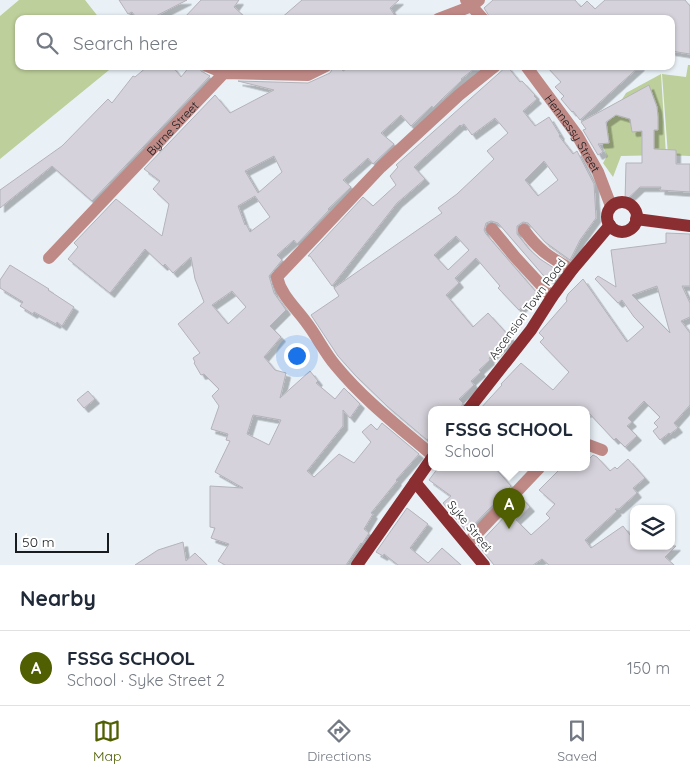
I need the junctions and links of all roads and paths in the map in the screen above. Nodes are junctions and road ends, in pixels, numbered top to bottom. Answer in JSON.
{"nodes":[{"id":1,"x":472,"y":2,"type":"edge"},
{"id":2,"x":446,"y":15,"type":"edge"},
{"id":3,"x":480,"y":15,"type":"edge"},
{"id":4,"x":217,"y":70,"type":"edge"},
{"id":5,"x":317,"y":70,"type":"edge"},
{"id":6,"x":490,"y":70,"type":"edge"},
{"id":7,"x":529,"y":70,"type":"edge"},
{"id":8,"x":224,"y":73,"type":"junction"},
{"id":9,"x":611,"y":206,"type":"junction"},
{"id":10,"x":636,"y":219,"type":"junction"},
{"id":11,"x":610,"y":225,"type":"junction"},
{"id":12,"x":690,"y":226,"type":"edge"},
{"id":13,"x":492,"y":229,"type":"dead end"},
{"id":14,"x":524,"y":230,"type":"dead end"},
{"id":15,"x":49,"y":258,"type":"dead end"},
{"id":16,"x":572,"y":270,"type":"junction"},
{"id":17,"x":552,"y":297,"type":"junction"},
{"id":18,"x":471,"y":406,"type":"edge"},
{"id":19,"x":590,"y":446,"type":"edge"},
{"id":20,"x":602,"y":450,"type":"dead end"},
{"id":21,"x":428,"y":454,"type":"edge"},
{"id":22,"x":428,"y":463,"type":"edge"},
{"id":23,"x":536,"y":471,"type":"edge"},
{"id":24,"x":415,"y":482,"type":"junction"},
{"id":25,"x":467,"y":544,"type":"junction"},
{"id":26,"x":357,"y":565,"type":"edge"},
{"id":27,"x":484,"y":565,"type":"edge"}],
"edges":[{"from":1,"to":2,"type":"street"},
{"from":1,"to":3,"type":"street"},
{"from":4,"to":8,"type":"street"},
{"from":5,"to":8,"type":"street"},
{"from":6,"to":21,"type":"street"},
{"from":7,"to":9,"type":"street","name":"Hennessy Street"},
{"from":8,"to":15,"type":"street","name":"Byrne Street"},
{"from":9,"to":10,"type":"main road"},
{"from":9,"to":11,"type":"main road"},
{"from":10,"to":11,"type":"main road"},
{"from":10,"to":12,"type":"main road"},
{"from":11,"to":16,"type":"main road","name":"Ascension Town Road"},
{"from":13,"to":17,"type":"street"},
{"from":14,"to":16,"type":"street"},
{"from":16,"to":17,"type":"main road","name":"Ascension Town Road"},
{"from":17,"to":18,"type":"main road","name":"Ascension Town Road"},
{"from":19,"to":20,"type":"street"},
{"from":22,"to":24,"type":"main road"},
{"from":23,"to":25,"type":"street"},
{"from":24,"to":25,"type":"main road","name":"Syke Street"},
{"from":24,"to":26,"type":"main road"},
{"from":25,"to":27,"type":"main road","name":"Syke Street"}]}
